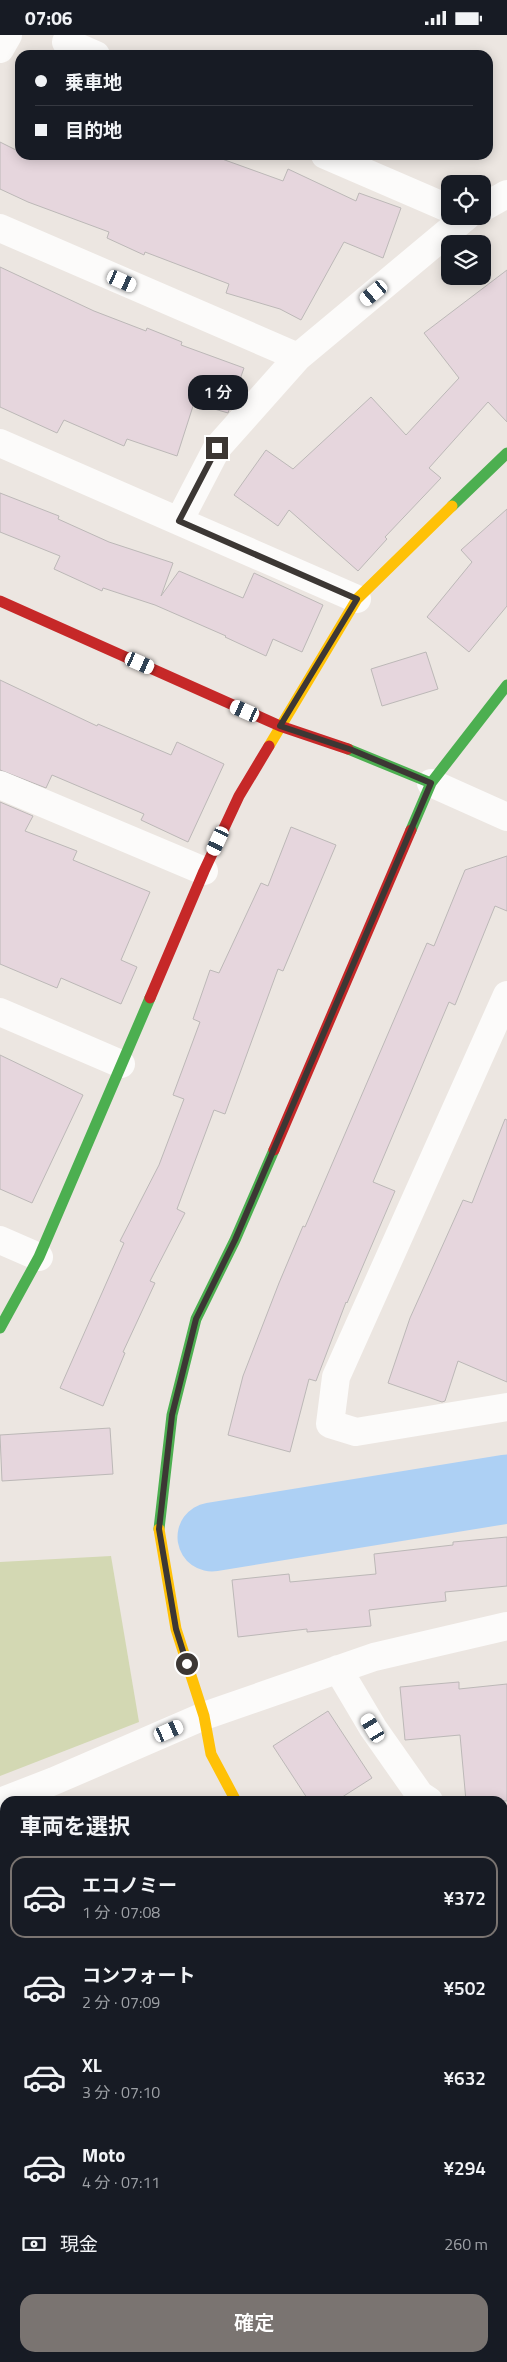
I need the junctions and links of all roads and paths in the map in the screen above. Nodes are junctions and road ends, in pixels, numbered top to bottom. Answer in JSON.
{"nodes":[{"id":1,"x":8,"y":35,"type":"edge"},
{"id":2,"x":70,"y":35,"type":"edge"},
{"id":3,"x":0,"y":49,"type":"edge"},
{"id":4,"x":85,"y":50,"type":"edge"},
{"id":5,"x":337,"y":160,"type":"edge"},
{"id":6,"x":507,"y":194,"type":"edge"},
{"id":7,"x":491,"y":203,"type":"edge"},
{"id":8,"x":441,"y":205,"type":"edge"},
{"id":9,"x":456,"y":225,"type":"edge"},
{"id":10,"x":0,"y":228,"type":"edge"},
{"id":11,"x":298,"y":357,"type":"junction"},
{"id":12,"x":0,"y":443,"type":"edge"},
{"id":13,"x":507,"y":453,"type":"edge"},
{"id":14,"x":179,"y":521,"type":"junction"},
{"id":15,"x":357,"y":599,"type":"junction"},
{"id":16,"x":0,"y":601,"type":"edge"},
{"id":17,"x":507,"y":685,"type":"edge"},
{"id":18,"x":280,"y":726,"type":"junction"},
{"id":19,"x":431,"y":783,"type":"junction"},
{"id":20,"x":0,"y":785,"type":"edge"},
{"id":21,"x":507,"y":817,"type":"edge"},
{"id":22,"x":204,"y":871,"type":"junction"},
{"id":23,"x":507,"y":995,"type":"edge"},
{"id":24,"x":0,"y":1012,"type":"edge"},
{"id":25,"x":121,"y":1064,"type":"junction"},
{"id":26,"x":0,"y":1240,"type":"edge"},
{"id":27,"x":39,"y":1257,"type":"junction"},
{"id":28,"x":0,"y":1328,"type":"edge"},
{"id":29,"x":507,"y":1407,"type":"edge"},
{"id":30,"x":507,"y":1626,"type":"edge"},
{"id":31,"x":338,"y":1669,"type":"junction"},
{"id":32,"x":204,"y":1716,"type":"junction"},
{"id":33,"x":60,"y":1791,"type":"edge"},
{"id":34,"x":33,"y":1796,"type":"edge"},
{"id":35,"x":233,"y":1796,"type":"edge"},
{"id":36,"x":422,"y":1796,"type":"edge"}],
"edges":[{"from":1,"to":3,"type":"street"},
{"from":2,"to":4,"type":"street"},
{"from":5,"to":8,"type":"street"},
{"from":6,"to":7,"type":"street"},
{"from":9,"to":11,"type":"street"},
{"from":10,"to":11,"type":"street"},
{"from":11,"to":14,"type":"street"},
{"from":12,"to":14,"type":"street"},
{"from":13,"to":15,"type":"street"},
{"from":14,"to":15,"type":"street"},
{"from":15,"to":18,"type":"street"},
{"from":16,"to":18,"type":"street"},
{"from":17,"to":19,"type":"street"},
{"from":18,"to":19,"type":"street"},
{"from":18,"to":22,"type":"street"},
{"from":19,"to":21,"type":"street"},
{"from":19,"to":32,"type":"street"},
{"from":20,"to":22,"type":"street"},
{"from":22,"to":25,"type":"street"},
{"from":23,"to":29,"type":"street"},
{"from":24,"to":25,"type":"street"},
{"from":25,"to":27,"type":"street"},
{"from":26,"to":27,"type":"street"},
{"from":27,"to":28,"type":"street"},
{"from":30,"to":31,"type":"street"},
{"from":31,"to":32,"type":"street"},
{"from":31,"to":36,"type":"street"},
{"from":32,"to":33,"type":"street"},
{"from":32,"to":35,"type":"street"},
{"from":33,"to":34,"type":"street"}]}
